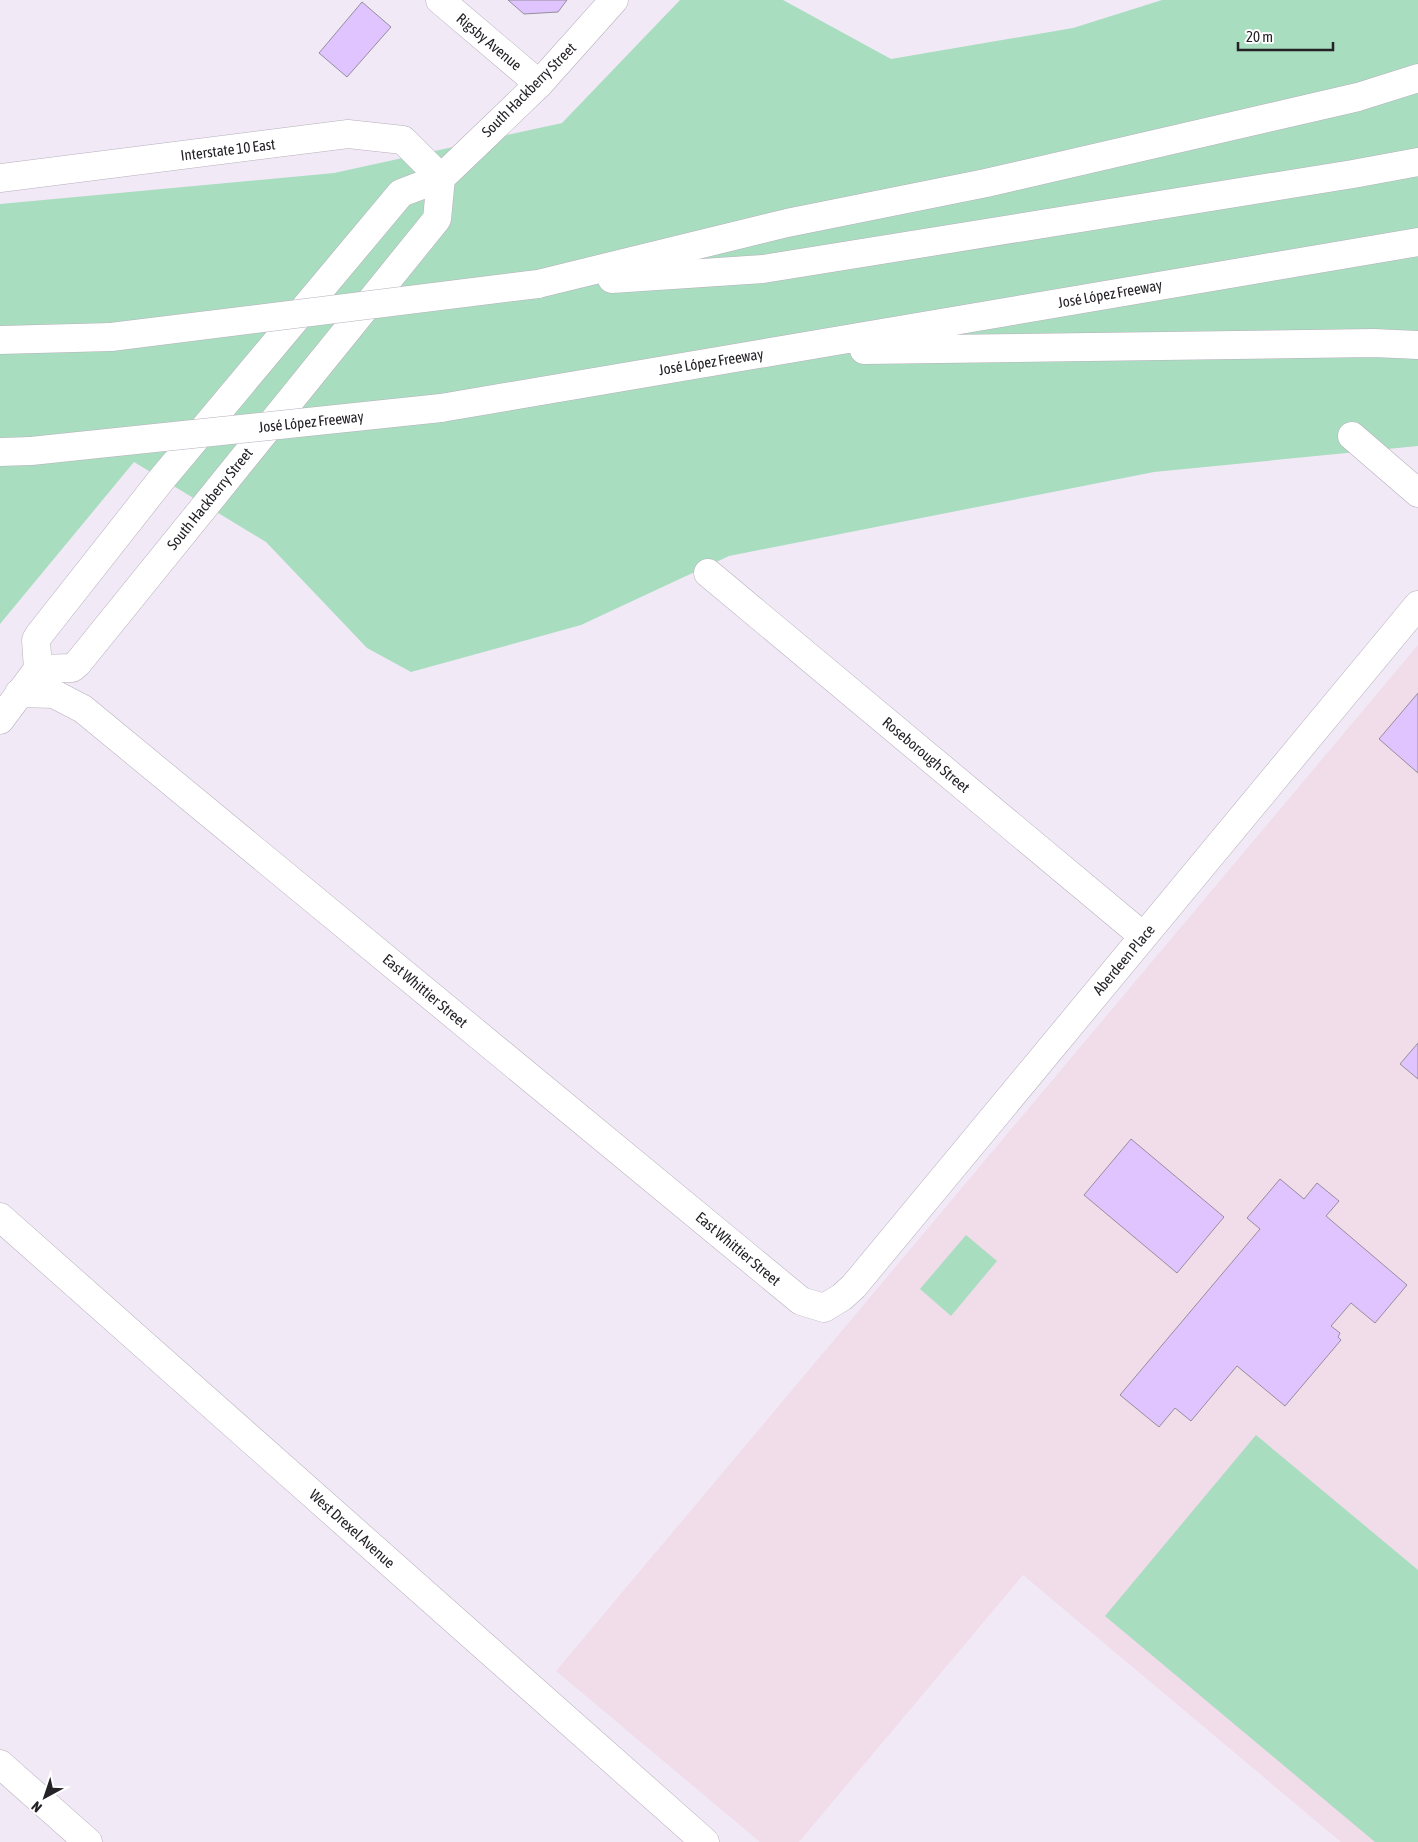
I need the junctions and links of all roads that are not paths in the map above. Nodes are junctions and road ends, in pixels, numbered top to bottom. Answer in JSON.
{"nodes":[{"id":1,"x":440,"y":0,"type":"edge"},
{"id":2,"x":614,"y":0,"type":"edge"},
{"id":3,"x":1418,"y":78,"type":"edge"},
{"id":4,"x":539,"y":84,"type":"junction"},
{"id":5,"x":1418,"y":162,"type":"edge"},
{"id":6,"x":0,"y":178,"type":"edge"},
{"id":7,"x":441,"y":178,"type":"junction"},
{"id":8,"x":1418,"y":242,"type":"edge"},
{"id":9,"x":538,"y":284,"type":"junction"},
{"id":10,"x":0,"y":332,"type":"edge"},
{"id":11,"x":0,"y":340,"type":"edge"},
{"id":12,"x":36,"y":340,"type":"junction"},
{"id":13,"x":1418,"y":345,"type":"edge"},
{"id":14,"x":783,"y":351,"type":"junction"},
{"id":15,"x":1352,"y":436,"type":"dead end"},
{"id":16,"x":7,"y":452,"type":"edge"},
{"id":17,"x":1418,"y":493,"type":"edge"},
{"id":18,"x":708,"y":573,"type":"dead end"},
{"id":19,"x":1418,"y":605,"type":"edge"},
{"id":20,"x":38,"y":669,"type":"junction"},
{"id":21,"x":10,"y":692,"type":"edge"},
{"id":22,"x":0,"y":720,"type":"edge"},
{"id":23,"x":1143,"y":936,"type":"junction"},
{"id":24,"x":0,"y":1217,"type":"edge"},
{"id":25,"x":824,"y":1308,"type":"joint"},
{"id":26,"x":0,"y":1764,"type":"edge"},
{"id":27,"x":88,"y":1842,"type":"edge"},
{"id":28,"x":705,"y":1842,"type":"edge"}],
"edges":[{"from":1,"to":4,"type":"main road","name":"Rigsby Avenue"},
{"from":2,"to":4,"type":"main road","name":"South Hackberry Street"},
{"from":3,"to":9,"type":"main road"},
{"from":4,"to":7,"type":"main road","name":"South Hackberry Street"},
{"from":5,"to":9,"type":"main road"},
{"from":6,"to":7,"type":"main road","name":"Interstate 10 East"},
{"from":7,"to":20,"type":"main road","name":"South Hackberry Street"},
{"from":7,"to":20,"type":"main road","name":"South Hackberry Street"},
{"from":8,"to":14,"type":"main road","name":"José López Freeway"},
{"from":9,"to":12,"type":"main road","bridge":true},
{"from":10,"to":12,"type":"main road"},
{"from":11,"to":12,"type":"main road"},
{"from":13,"to":14,"type":"main road"},
{"from":14,"to":16,"type":"main road","name":"José López Freeway","bridge":true},
{"from":15,"to":17,"type":"main road"},
{"from":18,"to":23,"type":"main road","name":"Roseborough Street"},
{"from":19,"to":23,"type":"main road","name":"Aberdeen Place"},
{"from":20,"to":21,"type":"main road"},
{"from":21,"to":22,"type":"main road"},
{"from":21,"to":25,"type":"main road","name":"East Whittier Street"},
{"from":23,"to":25,"type":"main road","name":"Aberdeen Place"},
{"from":24,"to":28,"type":"main road","name":"West Drexel Avenue"},
{"from":26,"to":27,"type":"main road"}]}
